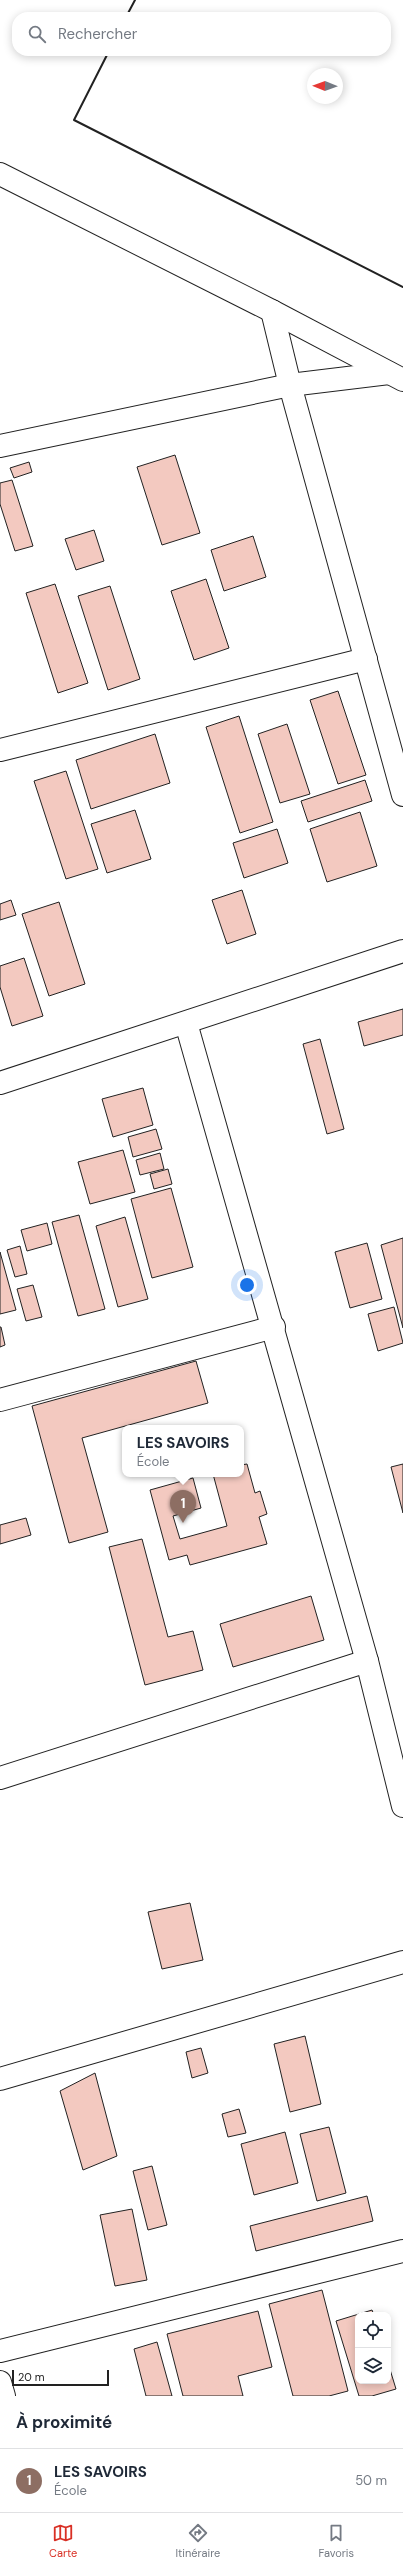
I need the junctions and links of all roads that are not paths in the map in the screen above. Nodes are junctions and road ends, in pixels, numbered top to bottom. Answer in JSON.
{"nodes":[{"id":1,"x":0,"y":174,"type":"edge"},
{"id":2,"x":272,"y":311,"type":"junction"},
{"id":3,"x":396,"y":376,"type":"edge"},
{"id":4,"x":290,"y":385,"type":"junction"},
{"id":5,"x":0,"y":446,"type":"edge"},
{"id":6,"x":366,"y":659,"type":"junction"},
{"id":7,"x":0,"y":750,"type":"edge"},
{"id":8,"x":403,"y":796,"type":"edge"},
{"id":9,"x":403,"y":951,"type":"edge"},
{"id":10,"x":186,"y":1023,"type":"junction"},
{"id":11,"x":0,"y":1083,"type":"edge"},
{"id":12,"x":274,"y":1327,"type":"junction"},
{"id":13,"x":0,"y":1400,"type":"edge"},
{"id":14,"x":367,"y":1661,"type":"junction"},
{"id":15,"x":0,"y":1778,"type":"edge"},
{"id":16,"x":403,"y":1806,"type":"edge"},
{"id":17,"x":403,"y":1962,"type":"edge"},
{"id":18,"x":0,"y":2079,"type":"edge"},
{"id":19,"x":403,"y":2251,"type":"edge"},
{"id":20,"x":0,"y":2351,"type":"edge"},
{"id":21,"x":0,"y":2382,"type":"edge"},
{"id":22,"x":4,"y":2396,"type":"edge"}],
"edges":[{"from":1,"to":2,"type":"street"},
{"from":2,"to":3,"type":"street"},
{"from":2,"to":4,"type":"street"},
{"from":3,"to":4,"type":"street"},
{"from":4,"to":5,"type":"street"},
{"from":4,"to":6,"type":"street"},
{"from":6,"to":7,"type":"street"},
{"from":6,"to":8,"type":"street"},
{"from":9,"to":10,"type":"street"},
{"from":10,"to":11,"type":"street"},
{"from":10,"to":12,"type":"street"},
{"from":12,"to":13,"type":"street"},
{"from":12,"to":14,"type":"street"},
{"from":14,"to":15,"type":"street"},
{"from":14,"to":16,"type":"street"},
{"from":17,"to":18,"type":"street"},
{"from":19,"to":20,"type":"street"},
{"from":21,"to":22,"type":"street"}]}
